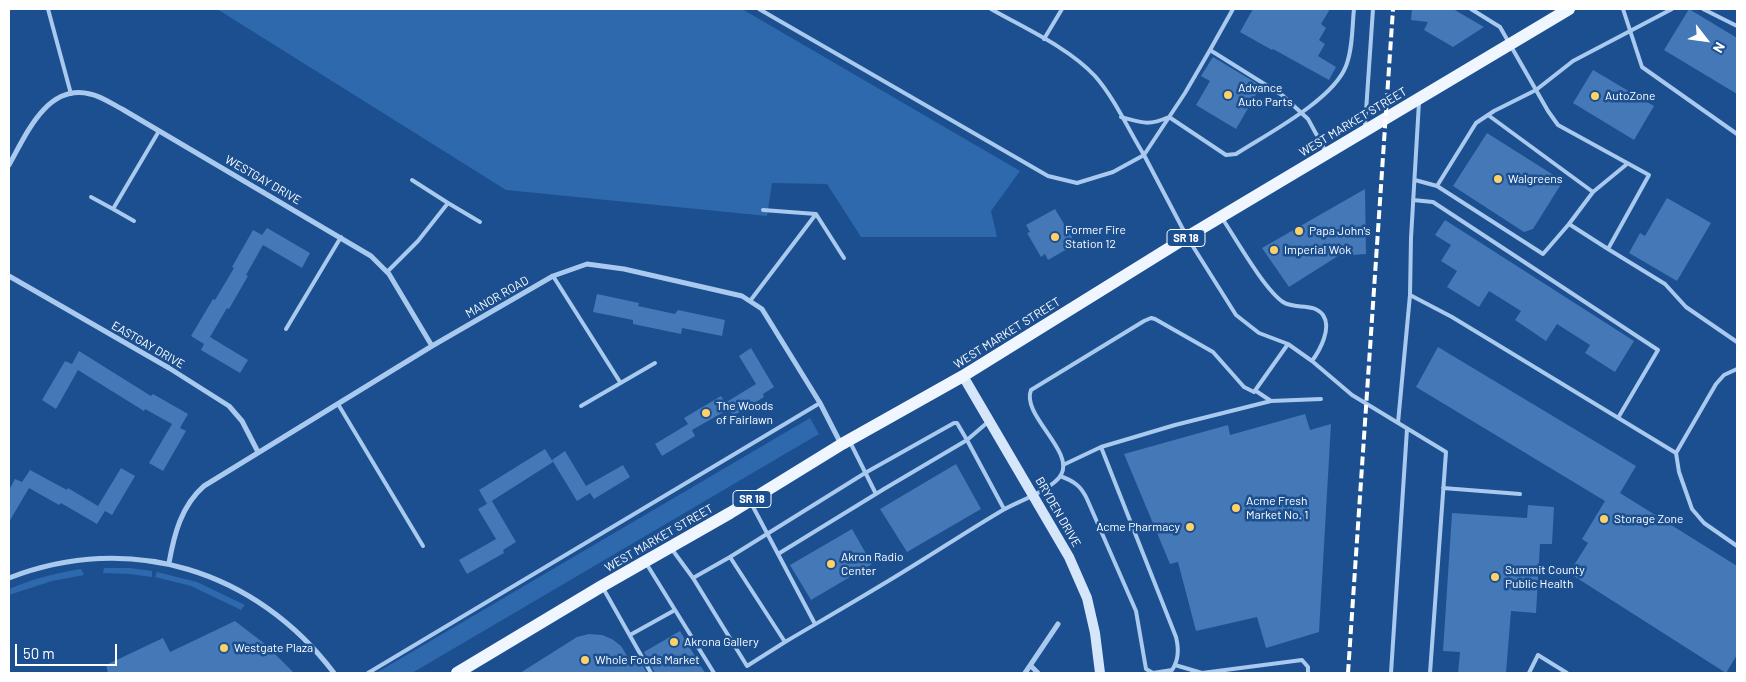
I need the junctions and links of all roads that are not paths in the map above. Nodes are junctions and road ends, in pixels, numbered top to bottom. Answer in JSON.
{"nodes":[{"id":1,"x":48,"y":9,"type":"edge"},
{"id":2,"x":759,"y":9,"type":"edge"},
{"id":3,"x":991,"y":9,"type":"edge"},
{"id":4,"x":1062,"y":9,"type":"edge"},
{"id":5,"x":1234,"y":9,"type":"edge"},
{"id":6,"x":1354,"y":9,"type":"edge"},
{"id":7,"x":1373,"y":9,"type":"edge"},
{"id":8,"x":1471,"y":9,"type":"edge"},
{"id":9,"x":1569,"y":9,"type":"edge"},
{"id":10,"x":1623,"y":9,"type":"edge"},
{"id":11,"x":1672,"y":9,"type":"edge"},
{"id":12,"x":1703,"y":9,"type":"edge"},
{"id":13,"x":1737,"y":26,"type":"edge"},
{"id":14,"x":1632,"y":32,"type":"junction"},
{"id":15,"x":1044,"y":39,"type":"junction"},
{"id":16,"x":1510,"y":44,"type":"junction"},
{"id":17,"x":1210,"y":50,"type":"junction"},
{"id":18,"x":1536,"y":90,"type":"junction"},
{"id":19,"x":71,"y":94,"type":"junction"},
{"id":20,"x":1419,"y":98,"type":"junction"},
{"id":21,"x":1301,"y":112,"type":"junction"},
{"id":22,"x":1488,"y":115,"type":"junction"},
{"id":23,"x":1121,"y":117,"type":"junction"},
{"id":24,"x":1169,"y":117,"type":"junction"},
{"id":25,"x":1365,"y":130,"type":"junction"},
{"id":26,"x":159,"y":131,"type":"junction"},
{"id":27,"x":1737,"y":134,"type":"edge"},
{"id":28,"x":1327,"y":154,"type":"junction"},
{"id":29,"x":1144,"y":155,"type":"junction"},
{"id":30,"x":1627,"y":164,"type":"junction"},
{"id":31,"x":9,"y":165,"type":"edge"},
{"id":32,"x":412,"y":180,"type":"dead end"},
{"id":33,"x":1414,"y":180,"type":"junction"},
{"id":34,"x":1438,"y":186,"type":"junction"},
{"id":35,"x":1593,"y":192,"type":"junction"},
{"id":36,"x":91,"y":197,"type":"dead end"},
{"id":37,"x":1413,"y":200,"type":"junction"},
{"id":38,"x":448,"y":203,"type":"junction"},
{"id":39,"x":113,"y":209,"type":"junction"},
{"id":40,"x":763,"y":210,"type":"dead end"},
{"id":41,"x":816,"y":214,"type":"junction"},
{"id":42,"x":1222,"y":217,"type":"junction"},
{"id":43,"x":134,"y":222,"type":"dead end"},
{"id":44,"x":480,"y":222,"type":"dead end"},
{"id":45,"x":1569,"y":224,"type":"junction"},
{"id":46,"x":341,"y":237,"type":"junction"},
{"id":47,"x":1187,"y":237,"type":"junction"},
{"id":48,"x":1608,"y":249,"type":"junction"},
{"id":49,"x":844,"y":258,"type":"dead end"},
{"id":50,"x":387,"y":272,"type":"junction"},
{"id":51,"x":9,"y":276,"type":"edge"},
{"id":52,"x":553,"y":276,"type":"junction"},
{"id":53,"x":1410,"y":295,"type":"junction"},
{"id":54,"x":750,"y":301,"type":"junction"},
{"id":55,"x":286,"y":329,"type":"dead end"},
{"id":56,"x":1737,"y":342,"type":"edge"},
{"id":57,"x":1288,"y":344,"type":"junction"},
{"id":58,"x":432,"y":346,"type":"junction"},
{"id":59,"x":1312,"y":362,"type":"junction"},
{"id":60,"x":655,"y":363,"type":"dead end"},
{"id":61,"x":1737,"y":369,"type":"edge"},
{"id":62,"x":963,"y":376,"type":"junction"},
{"id":63,"x":620,"y":382,"type":"junction"},
{"id":64,"x":1256,"y":391,"type":"junction"},
{"id":65,"x":1321,"y":399,"type":"dead end"},
{"id":66,"x":1271,"y":401,"type":"junction"},
{"id":67,"x":338,"y":404,"type":"junction"},
{"id":68,"x":820,"y":404,"type":"junction"},
{"id":69,"x":581,"y":406,"type":"dead end"},
{"id":70,"x":1618,"y":418,"type":"junction"},
{"id":71,"x":989,"y":421,"type":"junction"},
{"id":72,"x":1398,"y":423,"type":"junction"},
{"id":73,"x":1408,"y":428,"type":"junction"},
{"id":74,"x":968,"y":440,"type":"junction"},
{"id":75,"x":845,"y":442,"type":"junction"},
{"id":76,"x":1101,"y":447,"type":"junction"},
{"id":77,"x":258,"y":452,"type":"junction"},
{"id":78,"x":1676,"y":453,"type":"junction"},
{"id":79,"x":1063,"y":465,"type":"junction"},
{"id":80,"x":865,"y":473,"type":"junction"},
{"id":81,"x":1060,"y":476,"type":"junction"},
{"id":82,"x":1443,"y":488,"type":"junction"},
{"id":83,"x":876,"y":494,"type":"junction"},
{"id":84,"x":1520,"y":494,"type":"dead end"},
{"id":85,"x":1034,"y":495,"type":"junction"},
{"id":86,"x":749,"y":501,"type":"junction"},
{"id":87,"x":1004,"y":509,"type":"junction"},
{"id":88,"x":767,"y":533,"type":"junction"},
{"id":89,"x":423,"y":546,"type":"dead end"},
{"id":90,"x":670,"y":546,"type":"junction"},
{"id":91,"x":1737,"y":546,"type":"edge"},
{"id":92,"x":778,"y":554,"type":"junction"},
{"id":93,"x":730,"y":556,"type":"junction"},
{"id":94,"x":645,"y":561,"type":"junction"},
{"id":95,"x":169,"y":563,"type":"junction"},
{"id":96,"x":9,"y":578,"type":"edge"},
{"id":97,"x":693,"y":578,"type":"junction"},
{"id":98,"x":602,"y":586,"type":"junction"},
{"id":99,"x":675,"y":610,"type":"junction"},
{"id":100,"x":816,"y":624,"type":"junction"},
{"id":101,"x":1058,"y":624,"type":"dead end"},
{"id":102,"x":630,"y":635,"type":"junction"},
{"id":103,"x":785,"y":642,"type":"junction"},
{"id":104,"x":1175,"y":665,"type":"junction"},
{"id":105,"x":1031,"y":666,"type":"junction"},
{"id":106,"x":334,"y":673,"type":"edge"},
{"id":107,"x":368,"y":673,"type":"edge"},
{"id":108,"x":457,"y":673,"type":"edge"},
{"id":109,"x":651,"y":673,"type":"edge"},
{"id":110,"x":714,"y":673,"type":"edge"},
{"id":111,"x":1025,"y":673,"type":"edge"},
{"id":112,"x":1038,"y":673,"type":"edge"},
{"id":113,"x":1100,"y":673,"type":"edge"},
{"id":114,"x":1152,"y":673,"type":"edge"},
{"id":115,"x":1202,"y":673,"type":"edge"},
{"id":116,"x":1308,"y":673,"type":"edge"},
{"id":117,"x":1391,"y":673,"type":"edge"},
{"id":118,"x":1430,"y":673,"type":"edge"},
{"id":119,"x":1529,"y":673,"type":"edge"},
{"id":120,"x":1567,"y":673,"type":"edge"}],
"edges":[{"from":1,"to":19,"type":"lane"},
{"from":2,"to":29,"type":"lane"},
{"from":3,"to":15,"type":"lane"},
{"from":4,"to":15,"type":"lane"},
{"from":5,"to":17,"type":"lane"},
{"from":6,"to":21,"type":"lane"},
{"from":7,"to":25,"type":"lane"},
{"from":8,"to":16,"type":"lane"},
{"from":9,"to":16,"type":"main road","name":"WEST MARKET STREET","number":"SR 18"},
{"from":10,"to":14,"type":"lane"},
{"from":11,"to":14,"type":"lane"},
{"from":12,"to":13,"type":"lane"},
{"from":14,"to":18,"type":"lane"},
{"from":14,"to":27,"type":"lane"},
{"from":15,"to":23,"type":"lane"},
{"from":16,"to":18,"type":"lane"},
{"from":16,"to":20,"type":"main road","name":"WEST MARKET STREET","number":"SR 18"},
{"from":17,"to":21,"type":"lane"},
{"from":17,"to":24,"type":"lane"},
{"from":18,"to":22,"type":"lane"},
{"from":18,"to":30,"type":"lane"},
{"from":19,"to":26,"type":"street","name":"WESTGAY DRIVE"},
{"from":19,"to":31,"type":"street","name":"WESTGAY DRIVE"},
{"from":20,"to":25,"type":"main road","name":"WEST MARKET STREET","number":"SR 18"},
{"from":20,"to":33,"type":"lane"},
{"from":21,"to":24,"type":"lane"},
{"from":21,"to":28,"type":"lane"},
{"from":22,"to":34,"type":"lane"},
{"from":22,"to":35,"type":"lane"},
{"from":23,"to":24,"type":"lane"},
{"from":23,"to":29,"type":"lane"},
{"from":24,"to":29,"type":"lane"},
{"from":25,"to":28,"type":"main road","name":"WEST MARKET STREET","number":"SR 18"},
{"from":26,"to":39,"type":"lane"},
{"from":26,"to":46,"type":"street","name":"WESTGAY DRIVE"},
{"from":28,"to":42,"type":"main road","name":"WEST MARKET STREET","number":"SR 18"},
{"from":29,"to":47,"type":"lane"},
{"from":30,"to":35,"type":"lane"},
{"from":30,"to":48,"type":"lane"},
{"from":32,"to":38,"type":"lane"},
{"from":33,"to":34,"type":"lane"},
{"from":33,"to":37,"type":"lane"},
{"from":34,"to":45,"type":"lane"},
{"from":35,"to":45,"type":"lane"},
{"from":36,"to":39,"type":"lane"},
{"from":37,"to":53,"type":"lane"},
{"from":37,"to":70,"type":"lane"},
{"from":38,"to":44,"type":"lane"},
{"from":38,"to":50,"type":"lane"},
{"from":39,"to":43,"type":"lane"},
{"from":40,"to":41,"type":"lane"},
{"from":41,"to":49,"type":"lane"},
{"from":41,"to":54,"type":"lane"},
{"from":42,"to":47,"type":"main road","name":"WEST MARKET STREET","number":"SR 18"},
{"from":42,"to":59,"type":"lane"},
{"from":45,"to":48,"type":"lane"},
{"from":46,"to":50,"type":"street","name":"WESTGAY DRIVE"},
{"from":46,"to":55,"type":"lane"},
{"from":47,"to":57,"type":"lane"},
{"from":47,"to":62,"type":"main road","name":"WEST MARKET STREET","number":"SR 18"},
{"from":48,"to":56,"type":"lane"},
{"from":50,"to":58,"type":"street","name":"WESTGAY DRIVE"},
{"from":51,"to":77,"type":"street","name":"EASTGAY DRIVE"},
{"from":52,"to":54,"type":"street","name":"MANOR ROAD"},
{"from":52,"to":58,"type":"street","name":"MANOR ROAD"},
{"from":52,"to":63,"type":"lane"},
{"from":53,"to":70,"type":"lane"},
{"from":53,"to":72,"type":"lane"},
{"from":54,"to":68,"type":"street","name":"MANOR ROAD"},
{"from":57,"to":59,"type":"lane"},
{"from":57,"to":64,"type":"lane"},
{"from":58,"to":67,"type":"street","name":"MANOR ROAD"},
{"from":59,"to":72,"type":"lane"},
{"from":60,"to":63,"type":"lane"},
{"from":61,"to":78,"type":"lane"},
{"from":62,"to":71,"type":"street","name":"BRYDEN DRIVE"},
{"from":62,"to":75,"type":"main road","name":"WEST MARKET STREET","number":"SR 18"},
{"from":63,"to":69,"type":"lane"},
{"from":64,"to":66,"type":"lane"},
{"from":64,"to":79,"type":"lane"},
{"from":65,"to":66,"type":"lane"},
{"from":66,"to":76,"type":"lane"},
{"from":67,"to":77,"type":"street","name":"MANOR ROAD"},
{"from":67,"to":89,"type":"lane"},
{"from":68,"to":75,"type":"street","name":"MANOR ROAD"},
{"from":68,"to":107,"type":"lane"},
{"from":70,"to":78,"type":"lane"},
{"from":71,"to":74,"type":"lane"},
{"from":71,"to":85,"type":"street","name":"BRYDEN DRIVE"},
{"from":72,"to":73,"type":"lane"},
{"from":73,"to":82,"type":"lane"},
{"from":73,"to":117,"type":"lane"},
{"from":74,"to":80,"type":"lane"},
{"from":74,"to":83,"type":"lane"},
{"from":74,"to":87,"type":"lane"},
{"from":75,"to":80,"type":"lane"},
{"from":75,"to":86,"type":"main road","name":"WEST MARKET STREET","number":"SR 18"},
{"from":76,"to":79,"type":"lane"},
{"from":76,"to":104,"type":"lane"},
{"from":77,"to":95,"type":"street","name":"MANOR ROAD"},
{"from":78,"to":91,"type":"lane"},
{"from":79,"to":81,"type":"lane"},
{"from":80,"to":83,"type":"lane"},
{"from":80,"to":88,"type":"lane"},
{"from":81,"to":85,"type":"lane"},
{"from":81,"to":114,"type":"lane"},
{"from":82,"to":84,"type":"lane"},
{"from":82,"to":118,"type":"lane"},
{"from":83,"to":92,"type":"lane"},
{"from":85,"to":87,"type":"lane"},
{"from":85,"to":113,"type":"street","name":"BRYDEN DRIVE"},
{"from":86,"to":88,"type":"lane"},
{"from":86,"to":90,"type":"main road","name":"WEST MARKET STREET","number":"SR 18"},
{"from":87,"to":100,"type":"lane"},
{"from":88,"to":92,"type":"lane"},
{"from":88,"to":93,"type":"lane"},
{"from":90,"to":94,"type":"main road","name":"WEST MARKET STREET","number":"SR 18"},
{"from":90,"to":97,"type":"lane"},
{"from":92,"to":100,"type":"lane"},
{"from":93,"to":97,"type":"lane"},
{"from":93,"to":103,"type":"lane"},
{"from":94,"to":98,"type":"main road","name":"WEST MARKET STREET","number":"SR 18"},
{"from":94,"to":99,"type":"lane"},
{"from":95,"to":96,"type":"street"},
{"from":95,"to":106,"type":"street"},
{"from":97,"to":103,"type":"lane"},
{"from":98,"to":102,"type":"lane"},
{"from":98,"to":108,"type":"main road","name":"WEST MARKET STREET","number":"SR 18"},
{"from":99,"to":102,"type":"lane"},
{"from":99,"to":110,"type":"lane"},
{"from":100,"to":103,"type":"lane"},
{"from":101,"to":105,"type":"street"},
{"from":102,"to":109,"type":"lane"},
{"from":104,"to":114,"type":"lane"},
{"from":104,"to":115,"type":"lane"},
{"from":105,"to":111,"type":"street"},
{"from":105,"to":112,"type":"street"},
{"from":115,"to":116,"type":"lane"},
{"from":119,"to":120,"type":"lane"}]}
